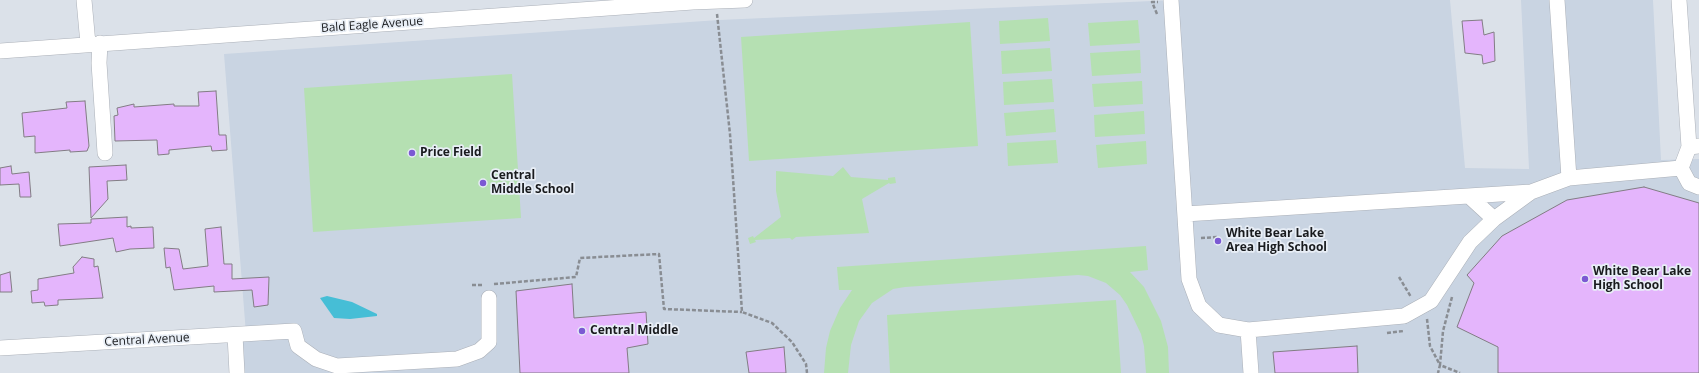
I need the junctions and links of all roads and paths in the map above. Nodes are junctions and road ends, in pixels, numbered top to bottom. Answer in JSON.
{"nodes":[{"id":1,"x":84,"y":0,"type":"edge"},
{"id":2,"x":745,"y":0,"type":"edge"},
{"id":3,"x":1171,"y":0,"type":"edge"},
{"id":4,"x":1557,"y":0,"type":"edge"},
{"id":5,"x":1679,"y":0,"type":"edge"},
{"id":6,"x":693,"y":1,"type":"edge"},
{"id":7,"x":714,"y":2,"type":"junction"},
{"id":8,"x":1152,"y":2,"type":"dead end"},
{"id":9,"x":1157,"y":22,"type":"dead end"},
{"id":10,"x":94,"y":44,"type":"junction"},
{"id":11,"x":0,"y":51,"type":"edge"},
{"id":12,"x":1694,"y":146,"type":"edge"},
{"id":13,"x":105,"y":153,"type":"dead end"},
{"id":14,"x":1681,"y":168,"type":"junction"},
{"id":15,"x":1569,"y":178,"type":"junction"},
{"id":16,"x":1699,"y":187,"type":"edge"},
{"id":17,"x":1530,"y":192,"type":"junction"},
{"id":18,"x":1469,"y":196,"type":"junction"},
{"id":19,"x":1185,"y":214,"type":"junction"},
{"id":20,"x":1494,"y":220,"type":"junction"},
{"id":21,"x":472,"y":284,"type":"dead end"},
{"id":22,"x":490,"y":289,"type":"junction"},
{"id":23,"x":1454,"y":294,"type":"dead end"},
{"id":24,"x":1451,"y":301,"type":"junction"},
{"id":25,"x":1445,"y":306,"type":"dead end"},
{"id":26,"x":742,"y":312,"type":"junction"},
{"id":27,"x":1434,"y":316,"type":"dead end"},
{"id":28,"x":1428,"y":320,"type":"junction"},
{"id":29,"x":1421,"y":324,"type":"dead end"},
{"id":30,"x":1248,"y":330,"type":"junction"},
{"id":31,"x":1408,"y":330,"type":"dead end"},
{"id":32,"x":1380,"y":334,"type":"dead end"},
{"id":33,"x":235,"y":335,"type":"junction"},
{"id":34,"x":0,"y":348,"type":"edge"},
{"id":35,"x":1440,"y":365,"type":"junction"},
{"id":36,"x":237,"y":373,"type":"edge"},
{"id":37,"x":807,"y":373,"type":"edge"},
{"id":38,"x":1252,"y":373,"type":"edge"},
{"id":39,"x":1438,"y":373,"type":"edge"},
{"id":40,"x":1460,"y":373,"type":"edge"}],
"edges":[{"from":1,"to":10,"type":"street"},
{"from":2,"to":7,"type":"street","name":"Bald Eagle Avenue"},
{"from":3,"to":19,"type":"street"},
{"from":4,"to":15,"type":"street"},
{"from":5,"to":12,"type":"street"},
{"from":6,"to":7,"type":"street","name":"Bald Eagle Avenue"},
{"from":6,"to":10,"type":"street","name":"Bald Eagle Avenue"},
{"from":7,"to":26,"type":"path"},
{"from":8,"to":9,"type":"path"},
{"from":10,"to":11,"type":"street","name":"Bald Eagle Avenue"},
{"from":10,"to":13,"type":"street"},
{"from":12,"to":14,"type":"street"},
{"from":14,"to":15,"type":"street"},
{"from":14,"to":16,"type":"street"},
{"from":15,"to":17,"type":"street"},
{"from":17,"to":18,"type":"street"},
{"from":17,"to":20,"type":"street"},
{"from":18,"to":19,"type":"street"},
{"from":18,"to":20,"type":"street"},
{"from":19,"to":30,"type":"street"},
{"from":20,"to":30,"type":"street"},
{"from":21,"to":22,"type":"path"},
{"from":22,"to":26,"type":"path"},
{"from":22,"to":33,"type":"street","name":"Central Avenue"},
{"from":23,"to":24,"type":"path"},
{"from":24,"to":25,"type":"path"},
{"from":24,"to":35,"type":"path"},
{"from":26,"to":37,"type":"path"},
{"from":27,"to":28,"type":"path"},
{"from":28,"to":29,"type":"path"},
{"from":28,"to":35,"type":"path"},
{"from":30,"to":38,"type":"street"},
{"from":31,"to":32,"type":"path"},
{"from":33,"to":34,"type":"street","name":"Central Avenue"},
{"from":33,"to":36,"type":"street"},
{"from":35,"to":39,"type":"path"},
{"from":35,"to":40,"type":"path"}]}
